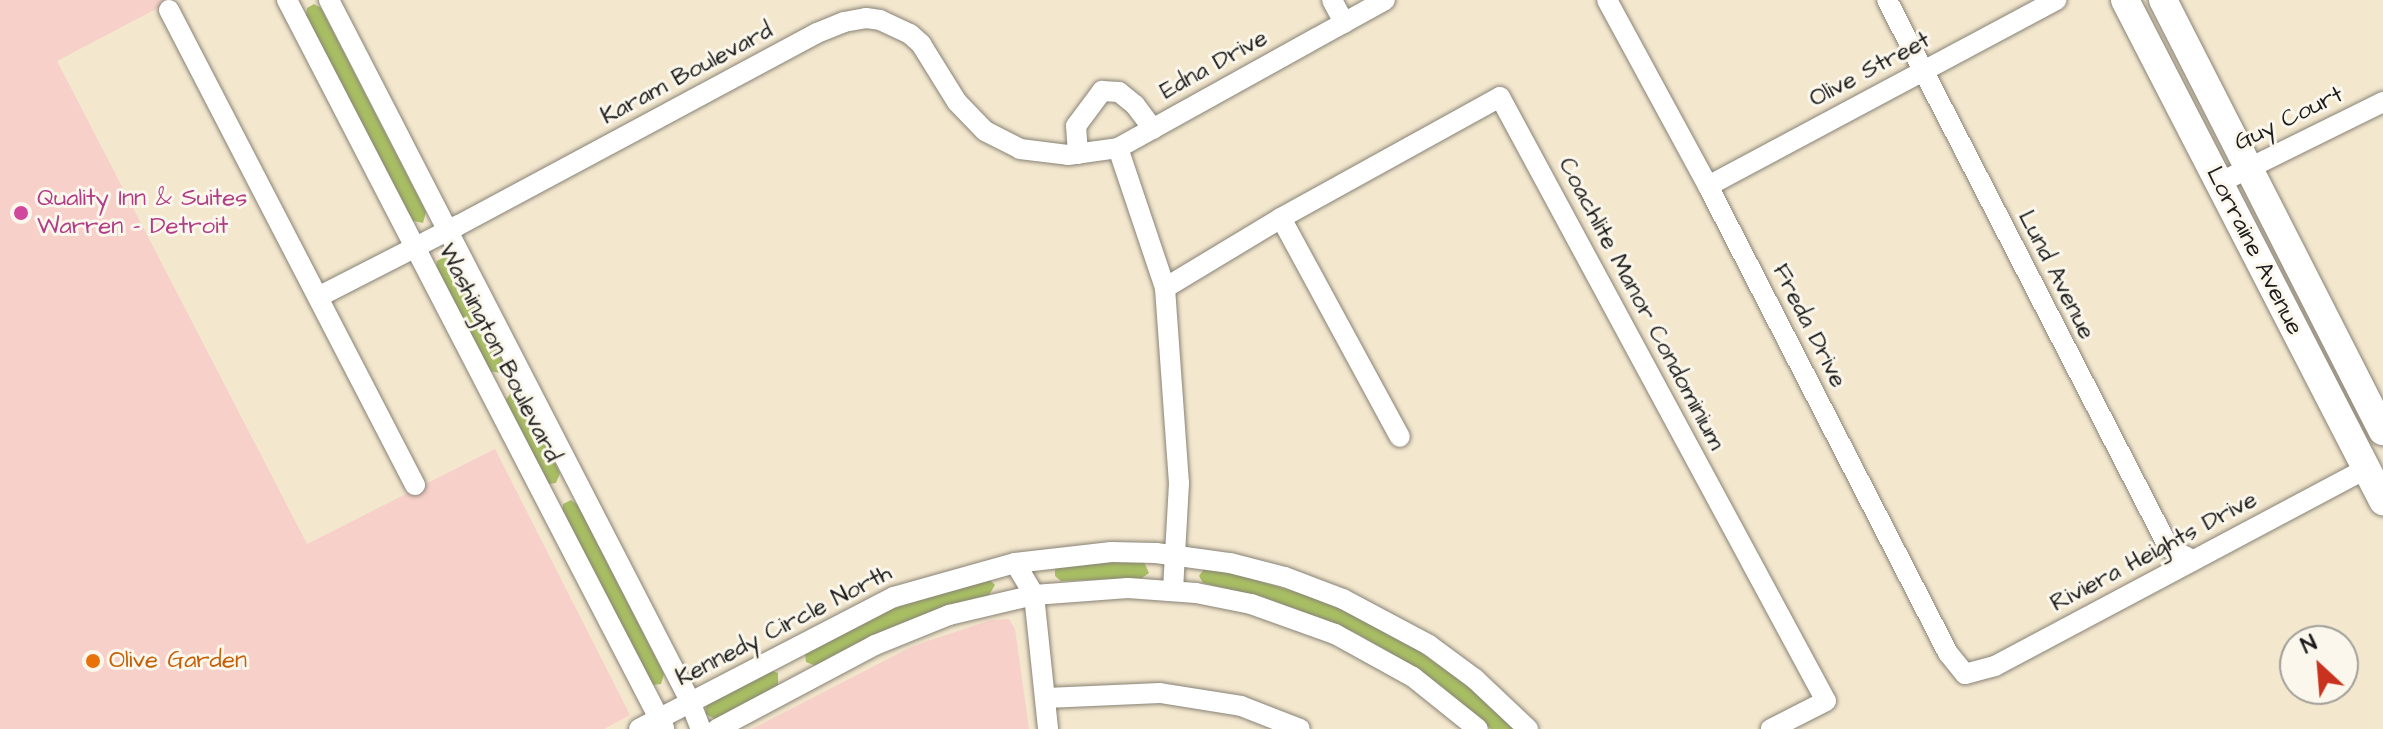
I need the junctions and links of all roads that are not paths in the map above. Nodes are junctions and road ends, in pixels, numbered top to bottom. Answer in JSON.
{"nodes":[{"id":1,"x":287,"y":0,"type":"edge"},
{"id":2,"x":329,"y":0,"type":"edge"},
{"id":3,"x":1332,"y":0,"type":"edge"},
{"id":4,"x":1385,"y":0,"type":"edge"},
{"id":5,"x":1607,"y":0,"type":"edge"},
{"id":6,"x":1887,"y":0,"type":"edge"},
{"id":7,"x":2057,"y":0,"type":"edge"},
{"id":8,"x":2125,"y":0,"type":"edge"},
{"id":9,"x":2163,"y":0,"type":"edge"},
{"id":10,"x":169,"y":10,"type":"dead end"},
{"id":11,"x":1344,"y":23,"type":"junction"},
{"id":12,"x":1923,"y":72,"type":"junction"},
{"id":13,"x":2383,"y":102,"type":"edge"},
{"id":14,"x":1153,"y":129,"type":"junction"},
{"id":15,"x":1118,"y":148,"type":"junction"},
{"id":16,"x":1078,"y":154,"type":"junction"},
{"id":17,"x":2249,"y":167,"type":"junction"},
{"id":18,"x":2219,"y":183,"type":"junction"},
{"id":19,"x":1708,"y":186,"type":"junction"},
{"id":20,"x":1281,"y":218,"type":"junction"},
{"id":21,"x":448,"y":231,"type":"junction"},
{"id":22,"x":415,"y":247,"type":"junction"},
{"id":23,"x":1165,"y":288,"type":"junction"},
{"id":24,"x":318,"y":297,"type":"junction"},
{"id":25,"x":2383,"y":431,"type":"edge"},
{"id":26,"x":1400,"y":437,"type":"dead end"},
{"id":27,"x":2366,"y":469,"type":"junction"},
{"id":28,"x":415,"y":485,"type":"dead end"},
{"id":29,"x":2383,"y":501,"type":"edge"},
{"id":30,"x":1177,"y":556,"type":"junction"},
{"id":31,"x":2193,"y":560,"type":"junction"},
{"id":32,"x":1015,"y":563,"type":"junction"},
{"id":33,"x":1173,"y":590,"type":"junction"},
{"id":34,"x":1034,"y":595,"type":"junction"},
{"id":35,"x":785,"y":651,"type":"junction"},
{"id":36,"x":1965,"y":674,"type":"joint"},
{"id":37,"x":802,"y":683,"type":"junction"},
{"id":38,"x":1046,"y":698,"type":"junction"},
{"id":39,"x":690,"y":701,"type":"junction"},
{"id":40,"x":662,"y":724,"type":"edge"},
{"id":41,"x":639,"y":729,"type":"edge"},
{"id":42,"x":701,"y":729,"type":"edge"},
{"id":43,"x":717,"y":729,"type":"edge"},
{"id":44,"x":1048,"y":729,"type":"edge"},
{"id":45,"x":1300,"y":729,"type":"edge"},
{"id":46,"x":1478,"y":729,"type":"edge"},
{"id":47,"x":1528,"y":729,"type":"edge"},
{"id":48,"x":1771,"y":729,"type":"edge"}],
"edges":[{"from":1,"to":22,"type":"street","name":"Washington Boulevard"},
{"from":2,"to":21,"type":"street","name":"Washington Boulevard"},
{"from":3,"to":11,"type":"street"},
{"from":4,"to":11,"type":"street","name":"Edna Drive"},
{"from":5,"to":19,"type":"street","name":"Freda Drive"},
{"from":6,"to":12,"type":"street","name":"Lund Avenue"},
{"from":7,"to":12,"type":"street","name":"Olive Street"},
{"from":8,"to":18,"type":"street","name":"Lorraine Avenue"},
{"from":9,"to":17,"type":"street","name":"Lorraine Avenue"},
{"from":10,"to":24,"type":"street"},
{"from":11,"to":14,"type":"street","name":"Edna Drive"},
{"from":12,"to":19,"type":"street","name":"Olive Street"},
{"from":12,"to":31,"type":"street","name":"Lund Avenue"},
{"from":13,"to":17,"type":"street","name":"Guy Court"},
{"from":14,"to":15,"type":"street","name":"Edna Drive"},
{"from":14,"to":16,"type":"street","name":"Edna Drive"},
{"from":15,"to":16,"type":"street","name":"Karam Boulevard"},
{"from":15,"to":23,"type":"street"},
{"from":16,"to":21,"type":"street","name":"Karam Boulevard"},
{"from":17,"to":18,"type":"street","name":"Guy Court"},
{"from":17,"to":25,"type":"street","name":"Lorraine Avenue"},
{"from":18,"to":27,"type":"street","name":"Lorraine Avenue"},
{"from":19,"to":36,"type":"street","name":"Freda Drive"},
{"from":20,"to":23,"type":"street","name":"Coachlite Manor Condominium"},
{"from":20,"to":26,"type":"street"},
{"from":20,"to":48,"type":"street","name":"Coachlite Manor Condominium"},
{"from":21,"to":22,"type":"street","name":"Karam Boulevard"},
{"from":21,"to":39,"type":"street","name":"Washington Boulevard"},
{"from":22,"to":24,"type":"street","name":"Karam Boulevard"},
{"from":22,"to":40,"type":"street","name":"Washington Boulevard"},
{"from":23,"to":30,"type":"street"},
{"from":24,"to":28,"type":"street"},
{"from":27,"to":29,"type":"street","name":"Lorraine Avenue"},
{"from":27,"to":31,"type":"street","name":"Riviera Heights Drive"},
{"from":30,"to":32,"type":"street","name":"Kennedy Circle North"},
{"from":30,"to":33,"type":"street"},
{"from":30,"to":47,"type":"street","name":"Kennedy Circle North"},
{"from":31,"to":36,"type":"street","name":"Riviera Heights Drive"},
{"from":32,"to":34,"type":"street"},
{"from":32,"to":35,"type":"street","name":"Kennedy Circle North"},
{"from":33,"to":34,"type":"street"},
{"from":33,"to":46,"type":"street"},
{"from":34,"to":37,"type":"street"},
{"from":34,"to":38,"type":"street"},
{"from":35,"to":37,"type":"street"},
{"from":35,"to":39,"type":"street","name":"Kennedy Circle North"},
{"from":37,"to":43,"type":"street"},
{"from":38,"to":44,"type":"street"},
{"from":38,"to":45,"type":"street"},
{"from":39,"to":40,"type":"street","name":"Kennedy Circle North"},
{"from":39,"to":42,"type":"street","name":"Washington Boulevard"},
{"from":40,"to":41,"type":"street","name":"Kennedy Circle North"}]}
